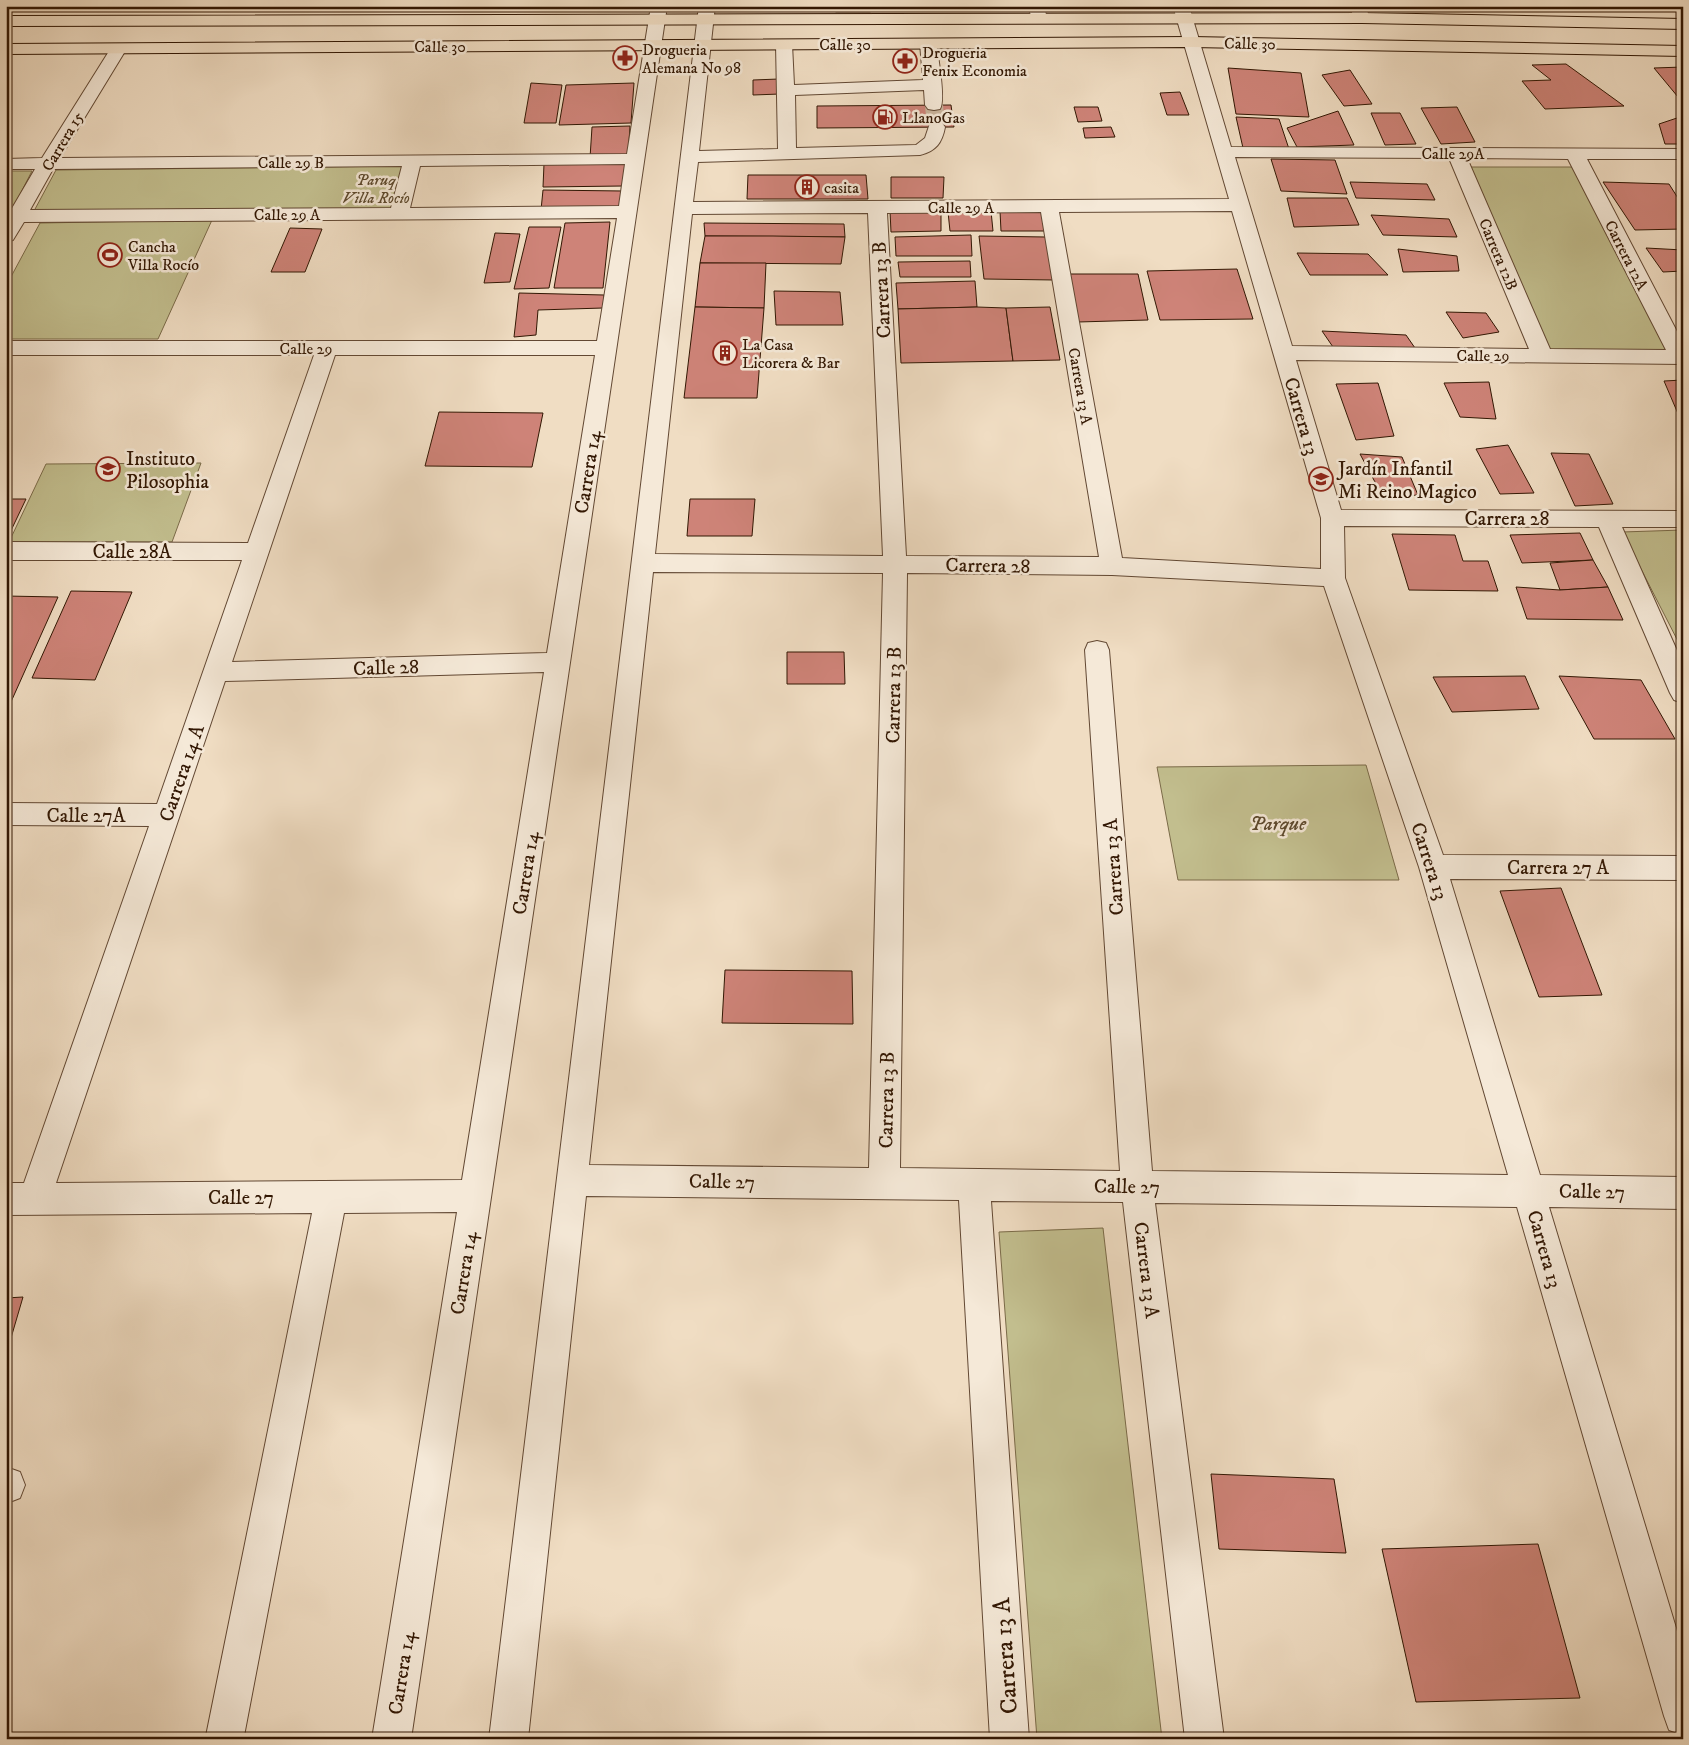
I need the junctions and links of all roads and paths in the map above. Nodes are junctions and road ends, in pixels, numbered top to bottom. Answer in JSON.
{"nodes":[{"id":1,"x":1183,"y":12,"type":"edge"},
{"id":2,"x":1359,"y":12,"type":"edge"},
{"id":3,"x":1037,"y":13,"type":"edge"},
{"id":4,"x":6,"y":21,"type":"edge"},
{"id":5,"x":656,"y":23,"type":"edge"},
{"id":6,"x":705,"y":23,"type":"edge"},
{"id":7,"x":1683,"y":24,"type":"edge"},
{"id":8,"x":1192,"y":42,"type":"junction"},
{"id":9,"x":928,"y":43,"type":"junction"},
{"id":10,"x":784,"y":44,"type":"junction"},
{"id":11,"x":120,"y":48,"type":"junction"},
{"id":12,"x":6,"y":49,"type":"edge"},
{"id":13,"x":1683,"y":51,"type":"edge"},
{"id":14,"x":933,"y":85,"type":"junction"},
{"id":15,"x":786,"y":90,"type":"junction"},
{"id":16,"x":934,"y":105,"type":"tunnel mouth"},
{"id":17,"x":936,"y":127,"type":"tunnel mouth"},
{"id":18,"x":1224,"y":152,"type":"junction"},
{"id":19,"x":1456,"y":153,"type":"junction"},
{"id":20,"x":787,"y":154,"type":"junction"},
{"id":21,"x":1575,"y":154,"type":"junction"},
{"id":22,"x":1683,"y":154,"type":"edge"},
{"id":23,"x":690,"y":157,"type":"junction"},
{"id":24,"x":635,"y":159,"type":"junction"},
{"id":25,"x":412,"y":161,"type":"junction"},
{"id":26,"x":6,"y":164,"type":"edge"},
{"id":27,"x":47,"y":164,"type":"junction"},
{"id":28,"x":1240,"y":205,"type":"junction"},
{"id":29,"x":1049,"y":206,"type":"junction"},
{"id":30,"x":877,"y":207,"type":"junction"},
{"id":31,"x":683,"y":208,"type":"junction"},
{"id":32,"x":627,"y":212,"type":"junction"},
{"id":33,"x":399,"y":214,"type":"junction"},
{"id":34,"x":12,"y":216,"type":"edge"},
{"id":35,"x":6,"y":236,"type":"edge"},
{"id":36,"x":6,"y":348,"type":"edge"},
{"id":37,"x":327,"y":348,"type":"junction"},
{"id":38,"x":606,"y":348,"type":"junction"},
{"id":39,"x":1283,"y":354,"type":"junction"},
{"id":40,"x":1542,"y":356,"type":"junction"},
{"id":41,"x":1681,"y":356,"type":"edge"},
{"id":42,"x":1332,"y":518,"type":"junction"},
{"id":43,"x":1607,"y":518,"type":"junction"},
{"id":44,"x":1683,"y":518,"type":"edge"},
{"id":45,"x":6,"y":551,"type":"edge"},
{"id":46,"x":257,"y":552,"type":"junction"},
{"id":47,"x":643,"y":563,"type":"junction"},
{"id":48,"x":895,"y":563,"type":"junction"},
{"id":49,"x":1112,"y":566,"type":"junction"},
{"id":50,"x":1334,"y":578,"type":"junction"},
{"id":51,"x":1097,"y":650,"type":"dead end"},
{"id":52,"x":558,"y":662,"type":"junction"},
{"id":53,"x":215,"y":672,"type":"junction"},
{"id":54,"x":1683,"y":692,"type":"edge"},
{"id":55,"x":6,"y":814,"type":"edge"},
{"id":56,"x":166,"y":815,"type":"junction"},
{"id":57,"x":1433,"y":867,"type":"junction"},
{"id":58,"x":1683,"y":868,"type":"edge"},
{"id":59,"x":572,"y":1180,"type":"junction"},
{"id":60,"x":884,"y":1183,"type":"junction"},
{"id":61,"x":974,"y":1184,"type":"junction"},
{"id":62,"x":1137,"y":1186,"type":"junction"},
{"id":63,"x":1528,"y":1191,"type":"junction"},
{"id":64,"x":1683,"y":1192,"type":"edge"},
{"id":65,"x":475,"y":1194,"type":"junction"},
{"id":66,"x":331,"y":1196,"type":"junction"},
{"id":67,"x":21,"y":1198,"type":"edge"},
{"id":68,"x":1683,"y":1716,"type":"edge"},
{"id":69,"x":225,"y":1736,"type":"dead end"},
{"id":70,"x":391,"y":1739,"type":"edge"},
{"id":71,"x":508,"y":1739,"type":"edge"},
{"id":72,"x":1010,"y":1739,"type":"edge"},
{"id":73,"x":1205,"y":1739,"type":"edge"}],
"edges":[{"from":1,"to":2,"type":"main road","name":"Calle 30"},
{"from":1,"to":3,"type":"main road","name":"Calle 30"},
{"from":1,"to":8,"type":"street","name":"Carrera 13"},
{"from":2,"to":7,"type":"main road","name":"Calle 30"},
{"from":3,"to":6,"type":"main road","name":"Calle 30"},
{"from":4,"to":5,"type":"main road","name":"Calle 30"},
{"from":5,"to":6,"type":"main road","name":"Calle 30"},
{"from":5,"to":6,"type":"main road","name":"Calle 30"},
{"from":5,"to":11,"type":"main road","name":"Calle 30"},
{"from":5,"to":24,"type":"street","name":"Carrera 14"},
{"from":6,"to":10,"type":"main road","name":"Calle 30"},
{"from":6,"to":23,"type":"street"},
{"from":8,"to":9,"type":"main road","name":"Calle 30"},
{"from":8,"to":13,"type":"main road","name":"Calle 30"},
{"from":8,"to":18,"type":"street","name":"Carrera 13"},
{"from":9,"to":10,"type":"main road","name":"Calle 30"},
{"from":9,"to":14,"type":"street"},
{"from":10,"to":15,"type":"street"},
{"from":11,"to":12,"type":"main road","name":"Calle 30"},
{"from":11,"to":27,"type":"street","name":"Carrera 15"},
{"from":14,"to":15,"type":"street"},
{"from":14,"to":16,"type":"street"},
{"from":15,"to":20,"type":"street"},
{"from":17,"to":20,"type":"street"},
{"from":18,"to":19,"type":"street","name":"Calle 29A"},
{"from":18,"to":28,"type":"street","name":"Carrera 13"},
{"from":19,"to":21,"type":"street","name":"Calle 29A"},
{"from":19,"to":40,"type":"street","name":"Carrera 12B"},
{"from":20,"to":23,"type":"street"},
{"from":21,"to":22,"type":"street","name":"Calle 29A"},
{"from":21,"to":41,"type":"street","name":"Carrera 12A"},
{"from":23,"to":31,"type":"street"},
{"from":24,"to":25,"type":"street","name":"Calle 29 B"},
{"from":24,"to":32,"type":"street","name":"Carrera 14"},
{"from":25,"to":27,"type":"street","name":"Calle 29 B"},
{"from":25,"to":33,"type":"street"},
{"from":26,"to":27,"type":"street","name":"Calle 29 B"},
{"from":27,"to":34,"type":"street","name":"Carrera 15"},
{"from":28,"to":29,"type":"street","name":"Calle 29 A"},
{"from":28,"to":39,"type":"street","name":"Carrera 13"},
{"from":29,"to":30,"type":"street","name":"Calle 29 A"},
{"from":29,"to":49,"type":"street","name":"Carrera 13 A"},
{"from":30,"to":31,"type":"street","name":"Calle 29 A"},
{"from":30,"to":48,"type":"street","name":"Carrera 13 B"},
{"from":31,"to":47,"type":"street"},
{"from":32,"to":33,"type":"street","name":"Calle 29 A"},
{"from":32,"to":38,"type":"street","name":"Carrera 14"},
{"from":33,"to":34,"type":"street","name":"Calle 29 A"},
{"from":34,"to":35,"type":"street","name":"Carrera 15"},
{"from":36,"to":37,"type":"street","name":"Calle 29"},
{"from":37,"to":38,"type":"street","name":"Calle 29"},
{"from":37,"to":46,"type":"street","name":"Carrera 14 A"},
{"from":38,"to":52,"type":"street","name":"Carrera 14"},
{"from":39,"to":40,"type":"street","name":"Calle 29"},
{"from":39,"to":42,"type":"street","name":"Carrera 13"},
{"from":40,"to":41,"type":"street","name":"Calle 29"},
{"from":42,"to":43,"type":"street","name":"Carrera 28"},
{"from":42,"to":50,"type":"street","name":"Carrera 13"},
{"from":43,"to":44,"type":"street","name":"Carrera 28"},
{"from":43,"to":54,"type":"street"},
{"from":45,"to":46,"type":"street","name":"Calle 28A"},
{"from":46,"to":53,"type":"street","name":"Carrera 14 A"},
{"from":47,"to":48,"type":"street","name":"Carrera 28"},
{"from":47,"to":59,"type":"street"},
{"from":48,"to":49,"type":"street","name":"Carrera 28"},
{"from":48,"to":60,"type":"street","name":"Carrera 13 B"},
{"from":49,"to":50,"type":"street","name":"Carrera 28"},
{"from":50,"to":57,"type":"street","name":"Carrera 13"},
{"from":51,"to":62,"type":"street","name":"Carrera 13 A"},
{"from":52,"to":53,"type":"street","name":"Calle 28"},
{"from":52,"to":65,"type":"street","name":"Carrera 14"},
{"from":53,"to":56,"type":"street","name":"Carrera 14 A"},
{"from":55,"to":56,"type":"street","name":"Calle 27A"},
{"from":56,"to":67,"type":"street","name":"Carrera 14 A"},
{"from":57,"to":58,"type":"street","name":"Carrera 27 A"},
{"from":57,"to":63,"type":"street","name":"Carrera 13"},
{"from":59,"to":60,"type":"street","name":"Calle 27"},
{"from":59,"to":71,"type":"street"},
{"from":60,"to":61,"type":"street","name":"Calle 27"},
{"from":61,"to":62,"type":"street","name":"Calle 27"},
{"from":61,"to":72,"type":"street","name":"Carrera 13 A"},
{"from":62,"to":63,"type":"street","name":"Calle 27"},
{"from":62,"to":73,"type":"street","name":"Carrera 13 A"},
{"from":63,"to":64,"type":"street","name":"Calle 27"},
{"from":63,"to":68,"type":"street","name":"Carrera 13"},
{"from":65,"to":66,"type":"street","name":"Calle 27"},
{"from":65,"to":70,"type":"street","name":"Carrera 14"},
{"from":66,"to":67,"type":"street","name":"Calle 27"},
{"from":66,"to":69,"type":"street"}]}
